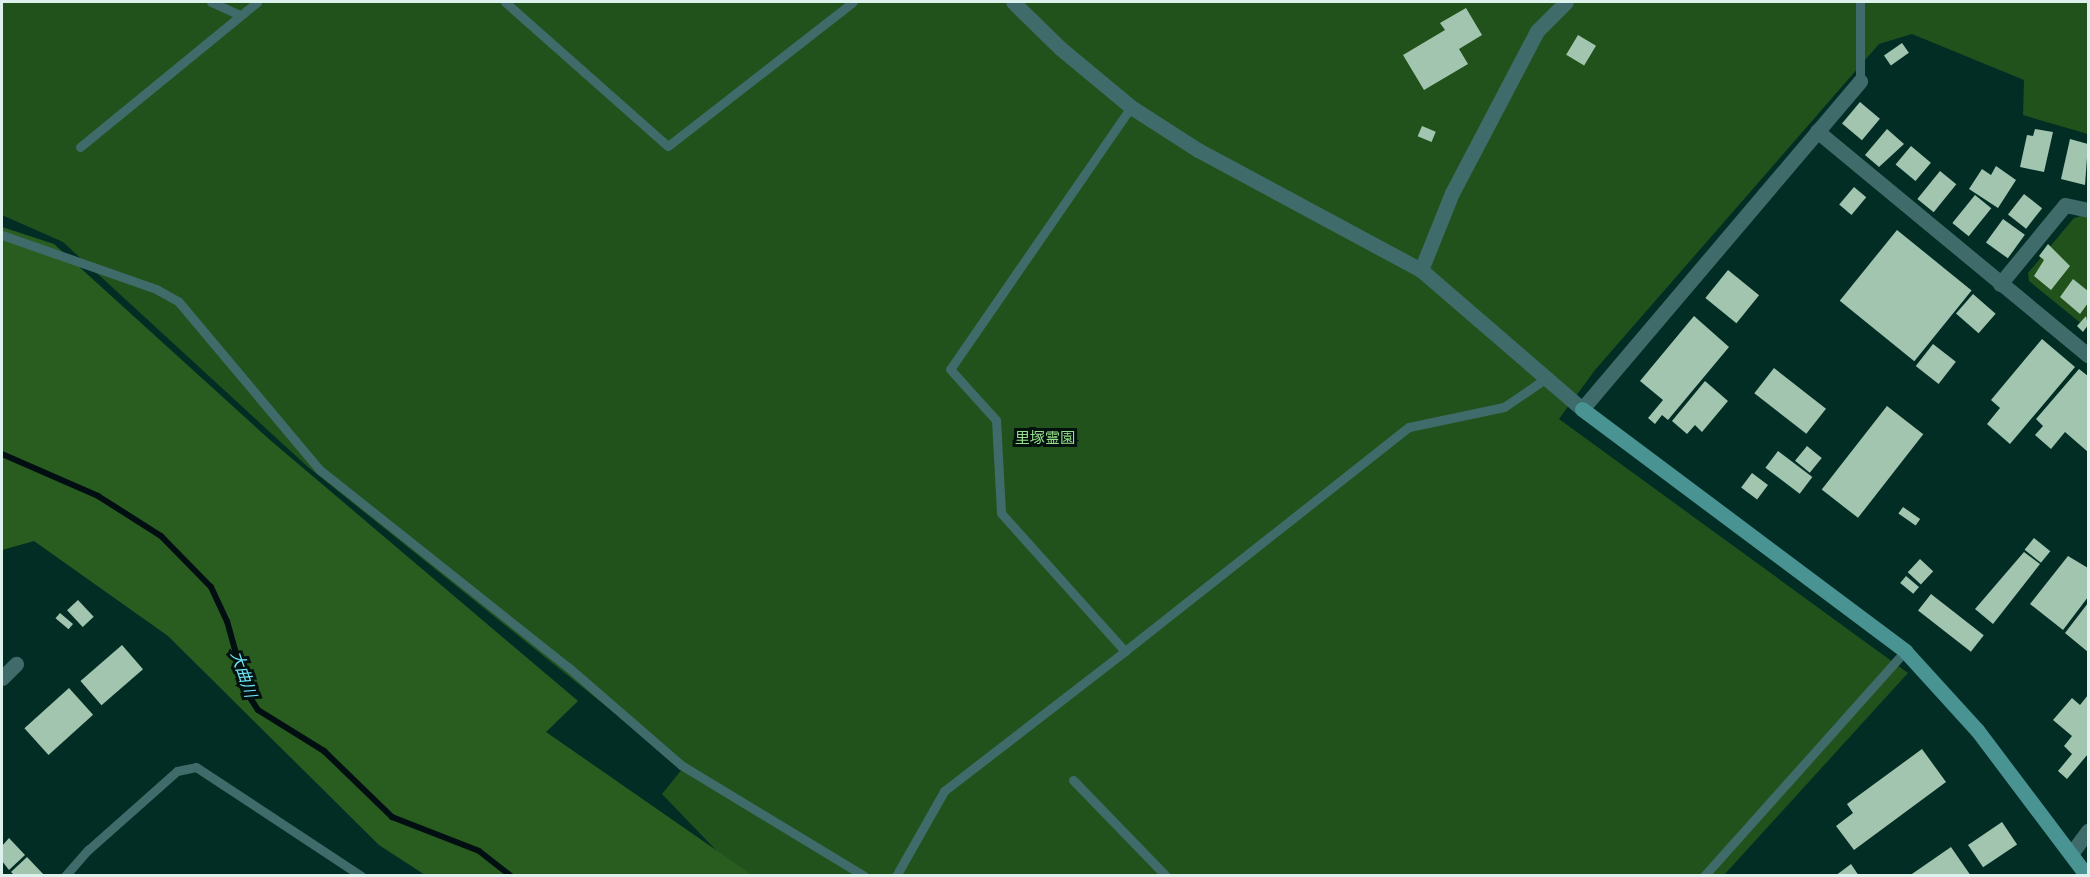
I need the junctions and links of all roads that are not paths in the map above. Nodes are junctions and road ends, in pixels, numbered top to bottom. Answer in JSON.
{"nodes":[{"id":1,"x":211,"y":2,"type":"edge"},
{"id":2,"x":257,"y":2,"type":"edge"},
{"id":3,"x":505,"y":2,"type":"edge"},
{"id":4,"x":853,"y":2,"type":"edge"},
{"id":5,"x":1013,"y":2,"type":"edge"},
{"id":6,"x":1566,"y":2,"type":"edge"},
{"id":7,"x":1860,"y":2,"type":"edge"},
{"id":8,"x":240,"y":15,"type":"junction"},
{"id":9,"x":1860,"y":81,"type":"joint"},
{"id":10,"x":1131,"y":107,"type":"junction"},
{"id":11,"x":1817,"y":131,"type":"junction"},
{"id":12,"x":80,"y":147,"type":"dead end"},
{"id":13,"x":2088,"y":210,"type":"edge"},
{"id":14,"x":2,"y":235,"type":"edge"},
{"id":15,"x":1421,"y":270,"type":"junction"},
{"id":16,"x":2000,"y":284,"type":"junction"},
{"id":17,"x":2088,"y":355,"type":"edge"},
{"id":18,"x":1545,"y":379,"type":"junction"},
{"id":19,"x":1582,"y":409,"type":"junction"},
{"id":20,"x":1125,"y":651,"type":"junction"},
{"id":21,"x":1905,"y":651,"type":"junction"},
{"id":22,"x":15,"y":664,"type":"dead end"},
{"id":23,"x":2,"y":678,"type":"edge"},
{"id":24,"x":1073,"y":780,"type":"dead end"},
{"id":25,"x":2088,"y":831,"type":"edge"},
{"id":26,"x":2071,"y":854,"type":"junction"},
{"id":27,"x":64,"y":876,"type":"edge"},
{"id":28,"x":361,"y":876,"type":"edge"},
{"id":29,"x":864,"y":876,"type":"edge"},
{"id":30,"x":896,"y":876,"type":"edge"},
{"id":31,"x":1166,"y":876,"type":"edge"},
{"id":32,"x":1704,"y":876,"type":"edge"},
{"id":33,"x":2088,"y":876,"type":"edge"}],
"edges":[{"from":1,"to":8,"type":"lane"},
{"from":2,"to":8,"type":"lane"},
{"from":3,"to":4,"type":"lane"},
{"from":5,"to":10,"type":"street"},
{"from":6,"to":15,"type":"street"},
{"from":7,"to":9,"type":"lane"},
{"from":8,"to":12,"type":"lane"},
{"from":9,"to":11,"type":"street"},
{"from":10,"to":15,"type":"street"},
{"from":10,"to":20,"type":"lane"},
{"from":11,"to":16,"type":"street"},
{"from":11,"to":19,"type":"street"},
{"from":13,"to":16,"type":"street"},
{"from":14,"to":29,"type":"lane"},
{"from":15,"to":18,"type":"street"},
{"from":16,"to":17,"type":"street"},
{"from":18,"to":19,"type":"street"},
{"from":18,"to":20,"type":"lane"},
{"from":19,"to":21,"type":"street"},
{"from":20,"to":30,"type":"lane"},
{"from":21,"to":26,"type":"street"},
{"from":21,"to":32,"type":"lane"},
{"from":22,"to":23,"type":"street"},
{"from":24,"to":31,"type":"lane"},
{"from":25,"to":26,"type":"street"},
{"from":26,"to":33,"type":"street"},
{"from":27,"to":28,"type":"lane"}]}
